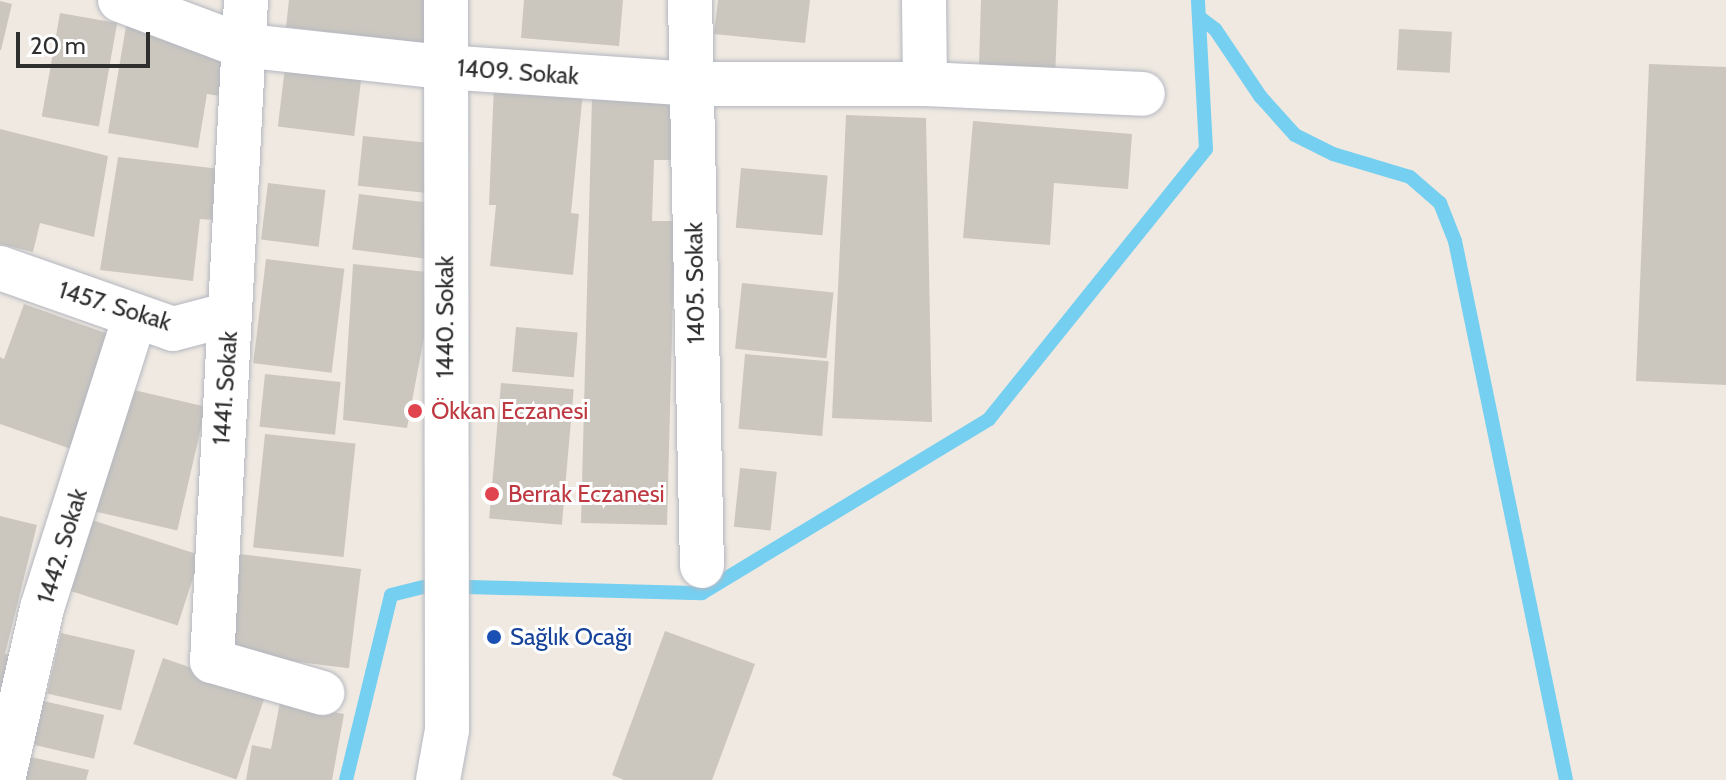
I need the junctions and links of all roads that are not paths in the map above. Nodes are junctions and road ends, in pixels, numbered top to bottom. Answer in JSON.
{"nodes":[{"id":1,"x":120,"y":0,"type":"edge"},
{"id":2,"x":246,"y":0,"type":"edge"},
{"id":3,"x":446,"y":0,"type":"edge"},
{"id":4,"x":690,"y":0,"type":"edge"},
{"id":5,"x":924,"y":0,"type":"edge"},
{"id":6,"x":240,"y":45,"type":"junction"},
{"id":7,"x":444,"y":67,"type":"junction"},
{"id":8,"x":691,"y":84,"type":"junction"},
{"id":9,"x":925,"y":84,"type":"junction"},
{"id":10,"x":1143,"y":94,"type":"dead end"},
{"id":11,"x":0,"y":268,"type":"edge"},
{"id":12,"x":230,"y":314,"type":"junction"},
{"id":13,"x":135,"y":316,"type":"junction"},
{"id":14,"x":702,"y":566,"type":"dead end"},
{"id":15,"x":322,"y":693,"type":"dead end"},
{"id":16,"x":3,"y":780,"type":"edge"},
{"id":17,"x":438,"y":780,"type":"edge"}],
"edges":[{"from":1,"to":6,"type":"street","name":"1409. Sokak"},
{"from":2,"to":6,"type":"street","name":"1441. Sokak"},
{"from":3,"to":7,"type":"street","name":"1440. Sokak"},
{"from":4,"to":8,"type":"street","name":"1405. Sokak"},
{"from":5,"to":9,"type":"street"},
{"from":6,"to":7,"type":"street","name":"1409. Sokak"},
{"from":6,"to":12,"type":"street","name":"1441. Sokak"},
{"from":7,"to":8,"type":"street","name":"1409. Sokak"},
{"from":7,"to":17,"type":"street","name":"1440. Sokak"},
{"from":8,"to":9,"type":"street","name":"1409. Sokak"},
{"from":8,"to":14,"type":"street","name":"1405. Sokak"},
{"from":9,"to":10,"type":"street","name":"1409. Sokak"},
{"from":11,"to":13,"type":"street","name":"1457. Sokak"},
{"from":12,"to":13,"type":"street","name":"1457. Sokak"},
{"from":12,"to":15,"type":"street","name":"1441. Sokak"},
{"from":13,"to":16,"type":"street","name":"1442. Sokak"}]}
